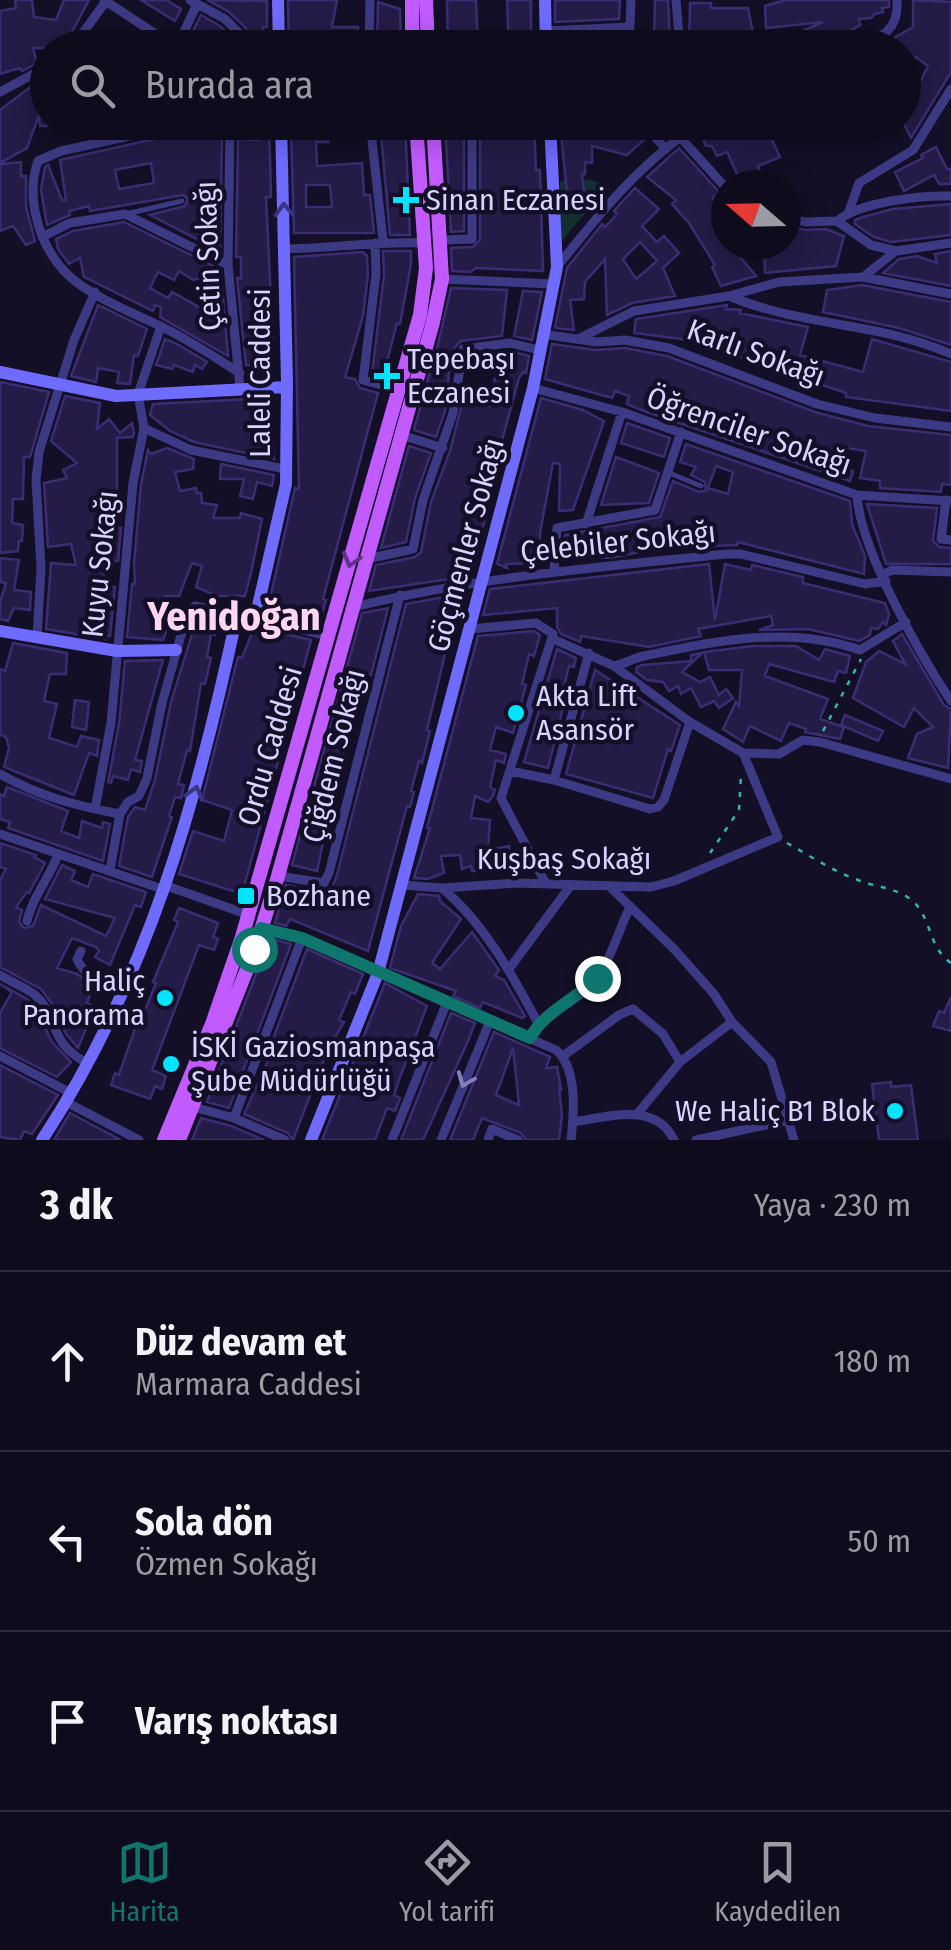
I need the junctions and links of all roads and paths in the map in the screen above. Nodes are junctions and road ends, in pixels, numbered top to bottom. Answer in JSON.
{"nodes":[{"id":1,"x":105,"y":0,"type":"edge"},
{"id":2,"x":278,"y":0,"type":"edge"},
{"id":3,"x":370,"y":0,"type":"edge"},
{"id":4,"x":395,"y":0,"type":"edge"},
{"id":5,"x":409,"y":0,"type":"edge"},
{"id":6,"x":426,"y":0,"type":"edge"},
{"id":7,"x":545,"y":0,"type":"edge"},
{"id":8,"x":631,"y":0,"type":"edge"},
{"id":9,"x":676,"y":0,"type":"edge"},
{"id":10,"x":897,"y":0,"type":"edge"},
{"id":11,"x":193,"y":2,"type":"edge"},
{"id":12,"x":123,"y":5,"type":"edge"},
{"id":13,"x":630,"y":27,"type":"junction"},
{"id":14,"x":84,"y":30,"type":"edge"},
{"id":15,"x":155,"y":30,"type":"edge"},
{"id":16,"x":183,"y":30,"type":"edge"},
{"id":17,"x":236,"y":30,"type":"edge"},
{"id":18,"x":279,"y":30,"type":"edge"},
{"id":19,"x":369,"y":30,"type":"edge"},
{"id":20,"x":411,"y":30,"type":"edge"},
{"id":21,"x":427,"y":30,"type":"edge"},
{"id":22,"x":546,"y":30,"type":"edge"},
{"id":23,"x":580,"y":30,"type":"edge"},
{"id":24,"x":630,"y":30,"type":"edge"},
{"id":25,"x":678,"y":30,"type":"edge"},
{"id":26,"x":888,"y":30,"type":"edge"},
{"id":27,"x":30,"y":76,"type":"edge"},
{"id":28,"x":951,"y":89,"type":"edge"},
{"id":29,"x":0,"y":92,"type":"edge"},
{"id":30,"x":921,"y":137,"type":"edge"},
{"id":31,"x":108,"y":140,"type":"edge"},
{"id":32,"x":230,"y":140,"type":"edge"},
{"id":33,"x":282,"y":140,"type":"edge"},
{"id":34,"x":371,"y":140,"type":"edge"},
{"id":35,"x":417,"y":140,"type":"edge"},
{"id":36,"x":434,"y":140,"type":"edge"},
{"id":37,"x":472,"y":140,"type":"edge"},
{"id":38,"x":551,"y":140,"type":"edge"},
{"id":39,"x":657,"y":140,"type":"edge"},
{"id":40,"x":676,"y":140,"type":"edge"},
{"id":41,"x":683,"y":140,"type":"edge"},
{"id":42,"x":919,"y":140,"type":"edge"},
{"id":43,"x":666,"y":149,"type":"junction"},
{"id":44,"x":711,"y":171,"type":"edge"},
{"id":45,"x":951,"y":196,"type":"edge"},
{"id":46,"x":182,"y":201,"type":"dead end"},
{"id":47,"x":849,"y":211,"type":"junction"},
{"id":48,"x":125,"y":214,"type":"junction"},
{"id":49,"x":801,"y":221,"type":"edge"},
{"id":50,"x":837,"y":221,"type":"junction"},
{"id":51,"x":42,"y":237,"type":"junction"},
{"id":52,"x":441,"y":240,"type":"junction"},
{"id":53,"x":379,"y":242,"type":"junction"},
{"id":54,"x":951,"y":242,"type":"edge"},
{"id":55,"x":425,"y":243,"type":"junction"},
{"id":56,"x":285,"y":248,"type":"junction"},
{"id":57,"x":896,"y":251,"type":"junction"},
{"id":58,"x":228,"y":265,"type":"junction"},
{"id":59,"x":557,"y":267,"type":"junction"},
{"id":60,"x":442,"y":278,"type":"junction"},
{"id":61,"x":863,"y":278,"type":"junction"},
{"id":62,"x":553,"y":284,"type":"junction"},
{"id":63,"x":96,"y":292,"type":"junction"},
{"id":64,"x":951,"y":294,"type":"edge"},
{"id":65,"x":729,"y":296,"type":"junction"},
{"id":66,"x":161,"y":326,"type":"junction"},
{"id":67,"x":542,"y":334,"type":"junction"},
{"id":68,"x":578,"y":339,"type":"junction"},
{"id":69,"x":539,"y":350,"type":"junction"},
{"id":70,"x":951,"y":354,"type":"edge"},
{"id":71,"x":416,"y":365,"type":"junction"},
{"id":72,"x":458,"y":366,"type":"junction"},
{"id":73,"x":0,"y":372,"type":"edge"},
{"id":74,"x":240,"y":373,"type":"junction"},
{"id":75,"x":58,"y":384,"type":"junction"},
{"id":76,"x":287,"y":386,"type":"junction"},
{"id":77,"x":240,"y":388,"type":"junction"},
{"id":78,"x":533,"y":388,"type":"junction"},
{"id":79,"x":399,"y":390,"type":"junction"},
{"id":80,"x":138,"y":394,"type":"junction"},
{"id":81,"x":622,"y":412,"type":"junction"},
{"id":82,"x":144,"y":428,"type":"junction"},
{"id":83,"x":951,"y":428,"type":"edge"},
{"id":84,"x":680,"y":432,"type":"junction"},
{"id":85,"x":401,"y":435,"type":"junction"},
{"id":86,"x":443,"y":448,"type":"junction"},
{"id":87,"x":286,"y":469,"type":"junction"},
{"id":88,"x":668,"y":472,"type":"junction"},
{"id":89,"x":701,"y":486,"type":"dead end"},
{"id":90,"x":856,"y":495,"type":"junction"},
{"id":91,"x":948,"y":501,"type":"edge"},
{"id":92,"x":586,"y":524,"type":"junction"},
{"id":93,"x":951,"y":540,"type":"edge"},
{"id":94,"x":367,"y":559,"type":"junction"},
{"id":95,"x":554,"y":572,"type":"junction"},
{"id":96,"x":951,"y":572,"type":"edge"},
{"id":97,"x":884,"y":578,"type":"junction"},
{"id":98,"x":482,"y":583,"type":"junction"},
{"id":99,"x":400,"y":595,"type":"junction"},
{"id":100,"x":354,"y":607,"type":"junction"},
{"id":101,"x":237,"y":615,"type":"junction"},
{"id":102,"x":255,"y":619,"type":"junction"},
{"id":103,"x":906,"y":622,"type":"junction"},
{"id":104,"x":470,"y":629,"type":"junction"},
{"id":105,"x":0,"y":631,"type":"edge"},
{"id":106,"x":329,"y":636,"type":"junction"},
{"id":107,"x":36,"y":637,"type":"junction"},
{"id":108,"x":553,"y":639,"type":"junction"},
{"id":109,"x":176,"y":650,"type":"junction"},
{"id":110,"x":342,"y":650,"type":"junction"},
{"id":111,"x":860,"y":650,"type":"junction"},
{"id":112,"x":116,"y":651,"type":"junction"},
{"id":113,"x":588,"y":653,"type":"junction"},
{"id":114,"x":614,"y":666,"type":"junction"},
{"id":115,"x":951,"y":701,"type":"edge"},
{"id":116,"x":690,"y":722,"type":"junction"},
{"id":117,"x":820,"y":742,"type":"junction"},
{"id":118,"x":743,"y":754,"type":"junction"},
{"id":119,"x":510,"y":771,"type":"junction"},
{"id":120,"x":1,"y":777,"type":"edge"},
{"id":121,"x":951,"y":779,"type":"edge"},
{"id":122,"x":554,"y":780,"type":"junction"},
{"id":123,"x":95,"y":809,"type":"junction"},
{"id":124,"x":120,"y":814,"type":"junction"},
{"id":125,"x":0,"y":834,"type":"edge"},
{"id":126,"x":778,"y":837,"type":"junction"},
{"id":127,"x":58,"y":854,"type":"junction"},
{"id":128,"x":110,"y":870,"type":"junction"},
{"id":129,"x":698,"y":872,"type":"junction"},
{"id":130,"x":278,"y":876,"type":"junction"},
{"id":131,"x":546,"y":884,"type":"junction"},
{"id":132,"x":402,"y":885,"type":"junction"},
{"id":133,"x":571,"y":885,"type":"junction"},
{"id":134,"x":610,"y":887,"type":"junction"},
{"id":135,"x":166,"y":888,"type":"junction"},
{"id":136,"x":442,"y":888,"type":"junction"},
{"id":137,"x":630,"y":906,"type":"junction"},
{"id":138,"x":249,"y":915,"type":"junction"},
{"id":139,"x":26,"y":921,"type":"dead end"},
{"id":140,"x":261,"y":928,"type":"junction"},
{"id":141,"x":302,"y":938,"type":"junction"},
{"id":142,"x":81,"y":951,"type":"dead end"},
{"id":143,"x":951,"y":962,"type":"edge"},
{"id":144,"x":509,"y":969,"type":"junction"},
{"id":145,"x":378,"y":973,"type":"junction"},
{"id":146,"x":0,"y":975,"type":"edge"},
{"id":147,"x":122,"y":990,"type":"junction"},
{"id":148,"x":446,"y":1002,"type":"junction"},
{"id":149,"x":490,"y":1021,"type":"junction"},
{"id":150,"x":732,"y":1022,"type":"junction"},
{"id":151,"x":538,"y":1024,"type":"junction"},
{"id":152,"x":530,"y":1038,"type":"junction"},
{"id":153,"x":0,"y":1056,"type":"edge"},
{"id":154,"x":563,"y":1056,"type":"junction"},
{"id":155,"x":680,"y":1062,"type":"junction"},
{"id":156,"x":87,"y":1063,"type":"junction"},
{"id":157,"x":69,"y":1098,"type":"junction"},
{"id":158,"x":193,"y":1107,"type":"junction"},
{"id":159,"x":638,"y":1114,"type":"junction"},
{"id":160,"x":234,"y":1118,"type":"junction"},
{"id":161,"x":789,"y":1120,"type":"junction"},
{"id":162,"x":573,"y":1122,"type":"junction"},
{"id":163,"x":42,"y":1140,"type":"edge"},
{"id":164,"x":139,"y":1140,"type":"edge"},
{"id":165,"x":164,"y":1140,"type":"edge"},
{"id":166,"x":179,"y":1140,"type":"edge"},
{"id":167,"x":285,"y":1140,"type":"edge"},
{"id":168,"x":311,"y":1140,"type":"edge"},
{"id":169,"x":392,"y":1140,"type":"edge"},
{"id":170,"x":441,"y":1140,"type":"edge"},
{"id":171,"x":488,"y":1140,"type":"edge"},
{"id":172,"x":518,"y":1140,"type":"edge"},
{"id":173,"x":571,"y":1140,"type":"edge"},
{"id":174,"x":674,"y":1140,"type":"edge"},
{"id":175,"x":696,"y":1140,"type":"edge"},
{"id":176,"x":794,"y":1140,"type":"edge"}],
"edges":[{"from":1,"to":12,"type":"street"},
{"from":1,"to":14,"type":"street"},
{"from":2,"to":18,"type":"street"},
{"from":3,"to":19,"type":"street"},
{"from":4,"to":5,"type":"street"},
{"from":5,"to":20,"type":"main road"},
{"from":6,"to":21,"type":"main road"},
{"from":7,"to":22,"type":"street"},
{"from":8,"to":13,"type":"street"},
{"from":9,"to":25,"type":"street"},
{"from":10,"to":26,"type":"street"},
{"from":11,"to":16,"type":"street"},
{"from":11,"to":17,"type":"street"},
{"from":12,"to":15,"type":"street"},
{"from":13,"to":23,"type":"street"},
{"from":13,"to":24,"type":"street"},
{"from":27,"to":29,"type":"street"},
{"from":28,"to":30,"type":"street"},
{"from":31,"to":51,"type":"street"},
{"from":32,"to":58,"type":"street","name":"Çetin Sokağı"},
{"from":56,"to":33,"type":"street","name":"Laleli Caddesi","one_way":true},
{"from":34,"to":53,"type":"street"},
{"from":35,"to":55,"type":"main road","name":"Ordu Caddesi"},
{"from":36,"to":52,"type":"main road","name":"Ordu Caddesi"},
{"from":37,"to":52,"type":"street"},
{"from":38,"to":59,"type":"street","name":"Göçmenler Sokağı"},
{"from":39,"to":43,"type":"street"},
{"from":40,"to":43,"type":"street"},
{"from":41,"to":44,"type":"street"},
{"from":42,"to":47,"type":"street"},
{"from":43,"to":59,"type":"street"},
{"from":45,"to":47,"type":"street"},
{"from":46,"to":48,"type":"lane"},
{"from":47,"to":50,"type":"street"},
{"from":48,"to":51,"type":"street"},
{"from":48,"to":58,"type":"street"},
{"from":49,"to":50,"type":"street"},
{"from":50,"to":57,"type":"street"},
{"from":51,"to":63,"type":"street"},
{"from":52,"to":60,"type":"main road","name":"Ordu Caddesi"},
{"from":53,"to":55,"type":"street"},
{"from":53,"to":56,"type":"street"},
{"from":53,"to":79,"type":"street"},
{"from":54,"to":57,"type":"street"},
{"from":55,"to":71,"type":"main road","name":"Ordu Caddesi"},
{"from":56,"to":76,"type":"street","name":"Laleli Caddesi"},
{"from":57,"to":61,"type":"street"},
{"from":58,"to":74,"type":"street","name":"Çetin Sokağı"},
{"from":59,"to":62,"type":"street","name":"Göçmenler Sokağı"},
{"from":60,"to":62,"type":"street"},
{"from":60,"to":71,"type":"main road","name":"Ordu Caddesi"},
{"from":61,"to":64,"type":"street"},
{"from":61,"to":65,"type":"street"},
{"from":62,"to":67,"type":"street","name":"Göçmenler Sokağı"},
{"from":63,"to":66,"type":"street"},
{"from":63,"to":75,"type":"street"},
{"from":65,"to":68,"type":"street"},
{"from":65,"to":70,"type":"street"},
{"from":66,"to":74,"type":"street"},
{"from":66,"to":80,"type":"street","name":"Kuyu Sokağı"},
{"from":67,"to":68,"type":"street","name":"Karlı Sokağı"},
{"from":67,"to":69,"type":"street","name":"Göçmenler Sokağı"},
{"from":68,"to":83,"type":"street","name":"Karlı Sokağı"},
{"from":69,"to":72,"type":"street"},
{"from":69,"to":78,"type":"street","name":"Göçmenler Sokağı"},
{"from":71,"to":72,"type":"street"},
{"from":71,"to":79,"type":"main road","name":"Ordu Caddesi"},
{"from":71,"to":85,"type":"main road","name":"Ordu Caddesi"},
{"from":72,"to":86,"type":"street"},
{"from":73,"to":75,"type":"street"},
{"from":74,"to":77,"type":"street","name":"Çetin Sokağı"},
{"from":75,"to":80,"type":"street"},
{"from":75,"to":107,"type":"street"},
{"from":76,"to":77,"type":"street"},
{"from":76,"to":87,"type":"street","name":"Laleli Caddesi"},
{"from":77,"to":80,"type":"street"},
{"from":78,"to":81,"type":"street","name":"Öğrenciler Sokağı"},
{"from":78,"to":98,"type":"street","name":"Göçmenler Sokağı"},
{"from":79,"to":106,"type":"main road","name":"Ordu Caddesi","one_way":true},
{"from":80,"to":82,"type":"street","name":"Kuyu Sokağı"},
{"from":81,"to":84,"type":"street","name":"Öğrenciler Sokağı"},
{"from":81,"to":92,"type":"street"},
{"from":82,"to":87,"type":"street"},
{"from":82,"to":112,"type":"street","name":"Kuyu Sokağı"},
{"from":84,"to":88,"type":"street"},
{"from":84,"to":90,"type":"street","name":"Öğrenciler Sokağı"},
{"from":85,"to":86,"type":"street"},
{"from":85,"to":94,"type":"main road","name":"Ordu Caddesi"},
{"from":86,"to":94,"type":"street"},
{"from":87,"to":102,"type":"street","name":"Laleli Caddesi"},
{"from":88,"to":89,"type":"lane"},
{"from":88,"to":92,"type":"street"},
{"from":90,"to":91,"type":"street","name":"Öğrenciler Sokağı"},
{"from":90,"to":97,"type":"street"},
{"from":91,"to":93,"type":"street"},
{"from":92,"to":95,"type":"street"},
{"from":94,"to":100,"type":"main road","name":"Ordu Caddesi"},
{"from":95,"to":97,"type":"street","name":"Çelebiler Sokağı"},
{"from":95,"to":98,"type":"street","name":"Çelebiler Sokağı"},
{"from":96,"to":97,"type":"street","name":"Çelebiler Sokağı"},
{"from":97,"to":103,"type":"street"},
{"from":98,"to":99,"type":"street","name":"Çelebiler Sokağı"},
{"from":98,"to":104,"type":"street","name":"Göçmenler Sokağı"},
{"from":99,"to":100,"type":"street","name":"Çelebiler Sokağı"},
{"from":99,"to":130,"type":"street","name":"Çiğdem Sokağı"},
{"from":100,"to":110,"type":"main road","name":"Ordu Caddesi"},
{"from":101,"to":102,"type":"street"},
{"from":101,"to":109,"type":"street"},
{"from":135,"to":101,"type":"street","one_way":true},
{"from":102,"to":106,"type":"street"},
{"from":103,"to":111,"type":"street"},
{"from":103,"to":115,"type":"street"},
{"from":104,"to":108,"type":"street"},
{"from":104,"to":132,"type":"street","name":"Göçmenler Sokağı"},
{"from":105,"to":107,"type":"street"},
{"from":106,"to":110,"type":"main road"},
{"from":106,"to":138,"type":"main road","name":"Ordu Caddesi"},
{"from":107,"to":112,"type":"street"},
{"from":108,"to":113,"type":"street"},
{"from":108,"to":119,"type":"street"},
{"from":109,"to":112,"type":"street"},
{"from":109,"to":124,"type":"street"},
{"from":110,"to":130,"type":"main road","name":"Ordu Caddesi"},
{"from":111,"to":114,"type":"street"},
{"from":111,"to":117,"type":"path"},
{"from":112,"to":123,"type":"street","name":"Kuyu Sokağı"},
{"from":113,"to":114,"type":"street"},
{"from":113,"to":122,"type":"street"},
{"from":114,"to":116,"type":"street"},
{"from":116,"to":118,"type":"street"},
{"from":116,"to":122,"type":"street"},
{"from":117,"to":118,"type":"street"},
{"from":117,"to":121,"type":"street"},
{"from":118,"to":126,"type":"street"},
{"from":118,"to":129,"type":"path"},
{"from":119,"to":122,"type":"street"},
{"from":119,"to":131,"type":"street"},
{"from":120,"to":123,"type":"street"},
{"from":123,"to":124,"type":"street"},
{"from":124,"to":128,"type":"street"},
{"from":125,"to":127,"type":"street"},
{"from":126,"to":129,"type":"street","name":"Kuşbaş Sokağı"},
{"from":126,"to":143,"type":"path"},
{"from":127,"to":128,"type":"street"},
{"from":127,"to":139,"type":"street"},
{"from":128,"to":135,"type":"street"},
{"from":129,"to":134,"type":"street","name":"Kuşbaş Sokağı"},
{"from":130,"to":140,"type":"main road","name":"Ordu Caddesi"},
{"from":131,"to":133,"type":"street","name":"Kuşbaş Sokağı"},
{"from":131,"to":136,"type":"street","name":"Kuşbaş Sokağı"},
{"from":132,"to":136,"type":"street","name":"Kuşbaş Sokağı"},
{"from":132,"to":145,"type":"street","name":"Göçmenler Sokağı"},
{"from":133,"to":134,"type":"street","name":"Kuşbaş Sokağı"},
{"from":133,"to":144,"type":"street"},
{"from":134,"to":137,"type":"street"},
{"from":135,"to":138,"type":"street"},
{"from":135,"to":147,"type":"street"},
{"from":136,"to":144,"type":"street"},
{"from":137,"to":150,"type":"street"},
{"from":137,"to":151,"type":"street"},
{"from":138,"to":165,"type":"main road","name":"Ordu Caddesi"},
{"from":140,"to":141,"type":"street"},
{"from":140,"to":158,"type":"main road","name":"Ordu Caddesi"},
{"from":141,"to":145,"type":"street"},
{"from":141,"to":160,"type":"street"},
{"from":142,"to":147,"type":"street"},
{"from":144,"to":151,"type":"street"},
{"from":145,"to":148,"type":"street"},
{"from":145,"to":168,"type":"street","name":"Göçmenler Sokağı"},
{"from":146,"to":156,"type":"street"},
{"from":147,"to":156,"type":"street"},
{"from":148,"to":149,"type":"street"},
{"from":148,"to":169,"type":"street"},
{"from":149,"to":152,"type":"street"},
{"from":149,"to":170,"type":"street","one_way":true},
{"from":150,"to":155,"type":"street"},
{"from":150,"to":161,"type":"street"},
{"from":151,"to":152,"type":"street"},
{"from":152,"to":154,"type":"street"},
{"from":153,"to":157,"type":"street"},
{"from":154,"to":155,"type":"street"},
{"from":154,"to":162,"type":"street"},
{"from":155,"to":159,"type":"street"},
{"from":156,"to":157,"type":"street"},
{"from":157,"to":163,"type":"street"},
{"from":157,"to":164,"type":"street"},
{"from":158,"to":160,"type":"street"},
{"from":158,"to":166,"type":"main road","name":"Ordu Caddesi"},
{"from":159,"to":162,"type":"street"},
{"from":159,"to":174,"type":"street"},
{"from":160,"to":167,"type":"street"},
{"from":161,"to":175,"type":"street"},
{"from":161,"to":176,"type":"street"},
{"from":162,"to":173,"type":"street"},
{"from":171,"to":172,"type":"street"}]}
